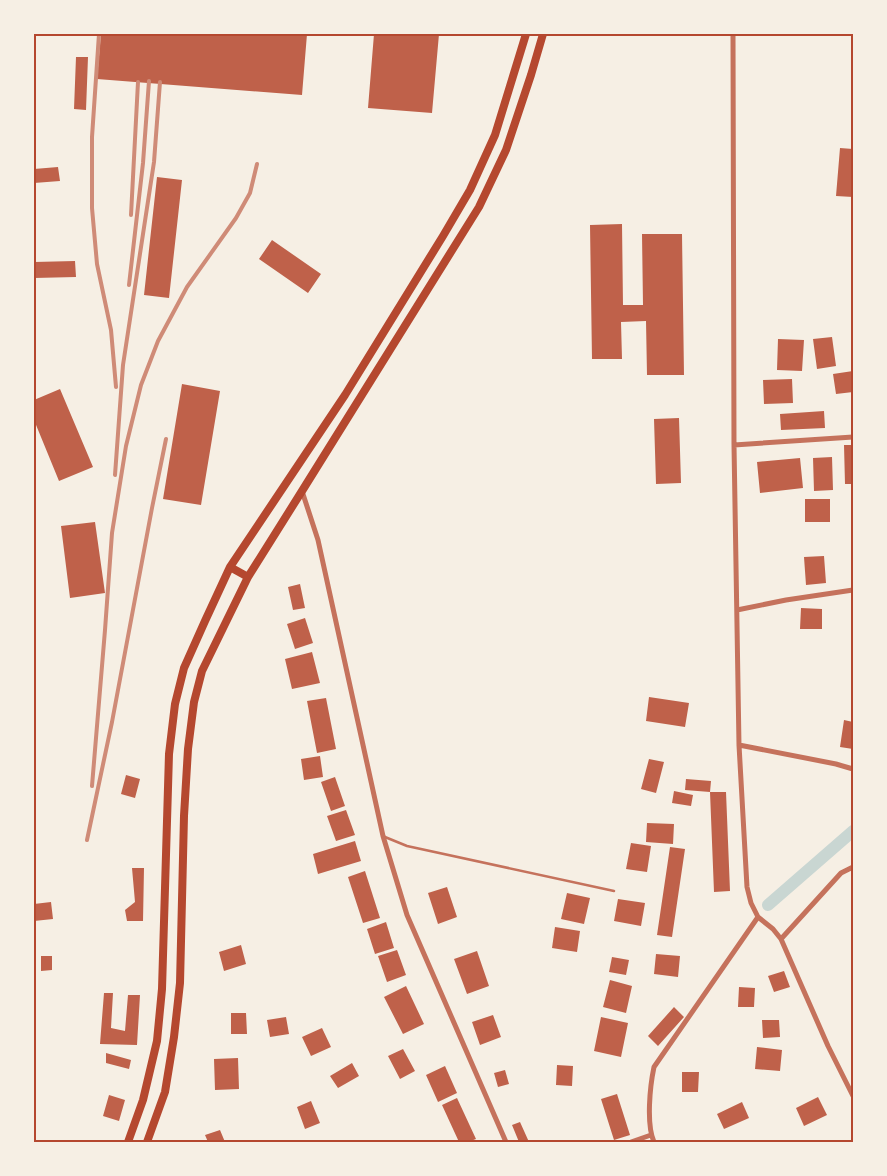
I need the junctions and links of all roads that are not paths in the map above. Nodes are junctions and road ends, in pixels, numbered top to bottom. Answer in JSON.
{"nodes":[{"id":1,"x":526,"y":34,"type":"edge"},
{"id":2,"x":543,"y":34,"type":"edge"},
{"id":3,"x":733,"y":34,"type":"edge"},
{"id":4,"x":345,"y":395,"type":"junction"},
{"id":5,"x":358,"y":403,"type":"junction"},
{"id":6,"x":853,"y":437,"type":"edge"},
{"id":7,"x":734,"y":445,"type":"junction"},
{"id":8,"x":302,"y":491,"type":"junction"},
{"id":9,"x":230,"y":567,"type":"junction"},
{"id":10,"x":248,"y":577,"type":"junction"},
{"id":11,"x":853,"y":590,"type":"edge"},
{"id":12,"x":737,"y":610,"type":"junction"},
{"id":13,"x":739,"y":745,"type":"junction"},
{"id":14,"x":853,"y":769,"type":"edge"},
{"id":15,"x":383,"y":836,"type":"junction"},
{"id":16,"x":853,"y":867,"type":"edge"},
{"id":17,"x":614,"y":891,"type":"dead end"},
{"id":18,"x":758,"y":917,"type":"junction"},
{"id":19,"x":781,"y":939,"type":"junction"},
{"id":20,"x":853,"y":1096,"type":"edge"},
{"id":21,"x":651,"y":1135,"type":"junction"},
{"id":22,"x":128,"y":1142,"type":"edge"},
{"id":23,"x":147,"y":1142,"type":"edge"},
{"id":24,"x":506,"y":1142,"type":"edge"},
{"id":25,"x":631,"y":1142,"type":"edge"},
{"id":26,"x":654,"y":1142,"type":"edge"}],
"edges":[{"from":1,"to":4,"type":"main road"},
{"from":2,"to":5,"type":"main road"},
{"from":3,"to":7,"type":"street"},
{"from":4,"to":5,"type":"main road"},
{"from":4,"to":9,"type":"main road"},
{"from":5,"to":8,"type":"main road"},
{"from":6,"to":7,"type":"street"},
{"from":7,"to":12,"type":"street"},
{"from":8,"to":10,"type":"main road"},
{"from":8,"to":15,"type":"street"},
{"from":9,"to":10,"type":"main road"},
{"from":9,"to":22,"type":"main road"},
{"from":10,"to":23,"type":"main road"},
{"from":11,"to":12,"type":"street"},
{"from":12,"to":13,"type":"street"},
{"from":13,"to":14,"type":"street"},
{"from":13,"to":18,"type":"street"},
{"from":15,"to":17,"type":"lane"},
{"from":15,"to":24,"type":"street"},
{"from":16,"to":19,"type":"street"},
{"from":18,"to":19,"type":"street"},
{"from":18,"to":21,"type":"street"},
{"from":19,"to":20,"type":"street"},
{"from":21,"to":25,"type":"street"},
{"from":21,"to":26,"type":"street"}]}
